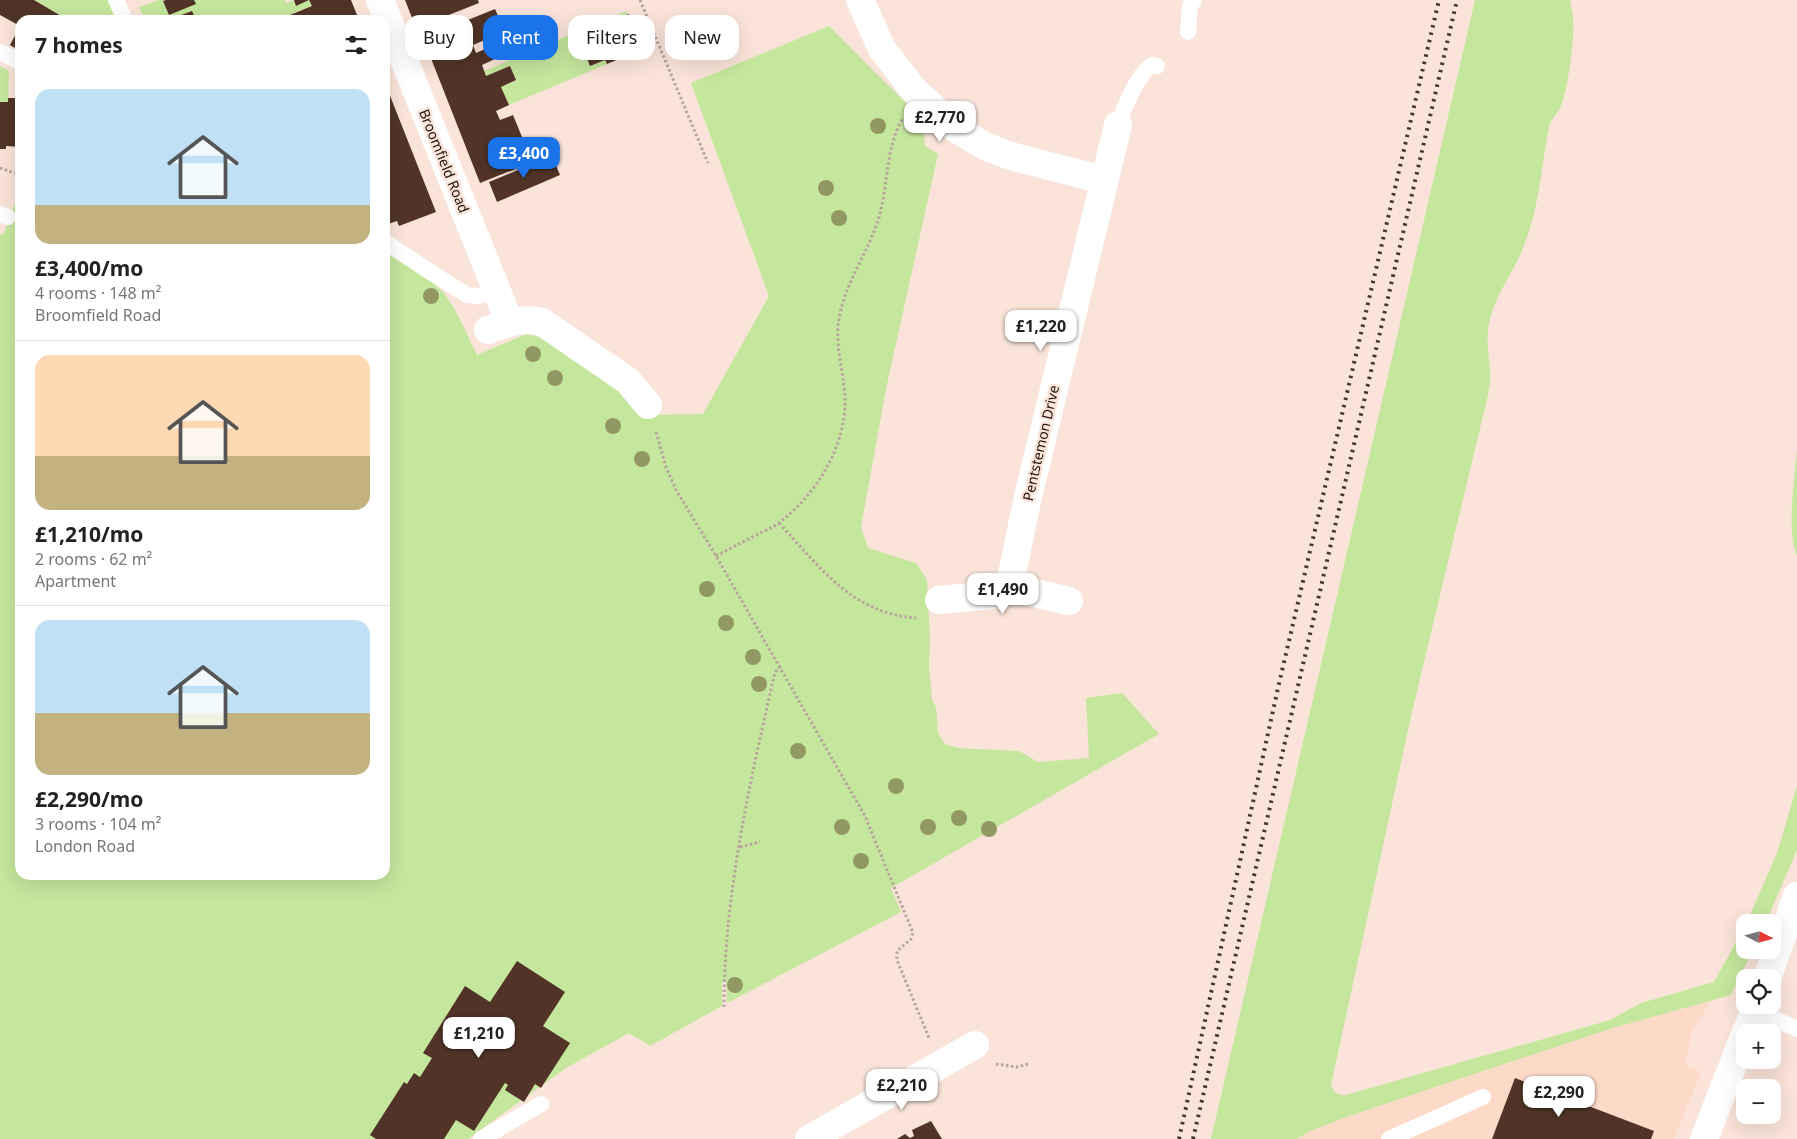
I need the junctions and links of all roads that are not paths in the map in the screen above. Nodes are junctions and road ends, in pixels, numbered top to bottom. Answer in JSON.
{"nodes":[{"id":1,"x":116,"y":0,"type":"edge"},
{"id":2,"x":380,"y":0,"type":"edge"},
{"id":3,"x":860,"y":0,"type":"edge"},
{"id":4,"x":1194,"y":0,"type":"edge"},
{"id":5,"x":123,"y":15,"type":"edge"},
{"id":6,"x":386,"y":15,"type":"edge"},
{"id":7,"x":390,"y":25,"type":"edge"},
{"id":8,"x":1188,"y":32,"type":"dead end"},
{"id":9,"x":0,"y":52,"type":"edge"},
{"id":10,"x":15,"y":60,"type":"edge"},
{"id":11,"x":1157,"y":66,"type":"dead end"},
{"id":12,"x":1118,"y":125,"type":"joint"},
{"id":13,"x":1104,"y":180,"type":"junction"},
{"id":14,"x":390,"y":245,"type":"edge"},
{"id":15,"x":497,"y":292,"type":"junction"},
{"id":16,"x":648,"y":405,"type":"road end"},
{"id":17,"x":1009,"y":589,"type":"junction"},
{"id":18,"x":1069,"y":601,"type":"dead end"},
{"id":19,"x":930,"y":609,"type":"road end"},
{"id":20,"x":1797,"y":896,"type":"edge"},
{"id":21,"x":1770,"y":969,"type":"edge"},
{"id":22,"x":1751,"y":1021,"type":"edge"},
{"id":23,"x":1797,"y":1029,"type":"edge"},
{"id":24,"x":983,"y":1054,"type":"road end"},
{"id":25,"x":1484,"y":1097,"type":"dead end"},
{"id":26,"x":542,"y":1104,"type":"dead end"},
{"id":27,"x":481,"y":1139,"type":"edge"},
{"id":28,"x":809,"y":1139,"type":"edge"},
{"id":29,"x":1389,"y":1139,"type":"edge"},
{"id":30,"x":1704,"y":1139,"type":"edge"}],
"edges":[{"from":1,"to":5,"type":"lane"},
{"from":2,"to":6,"type":"street","name":"Broomfield Road"},
{"from":3,"to":13,"type":"street"},
{"from":4,"to":8,"type":"lane"},
{"from":7,"to":15,"type":"street","name":"Broomfield Road"},
{"from":9,"to":10,"type":"lane"},
{"from":11,"to":12,"type":"lane"},
{"from":12,"to":13,"type":"street","name":"Pentstemon Drive"},
{"from":13,"to":17,"type":"street","name":"Pentstemon Drive"},
{"from":14,"to":15,"type":"lane"},
{"from":15,"to":16,"type":"street","name":"Broomfield Road"},
{"from":17,"to":18,"type":"street"},
{"from":17,"to":19,"type":"street"},
{"from":20,"to":21,"type":"street"},
{"from":22,"to":23,"type":"lane"},
{"from":22,"to":30,"type":"street"},
{"from":24,"to":28,"type":"street"},
{"from":25,"to":29,"type":"lane"},
{"from":26,"to":27,"type":"lane"}]}
